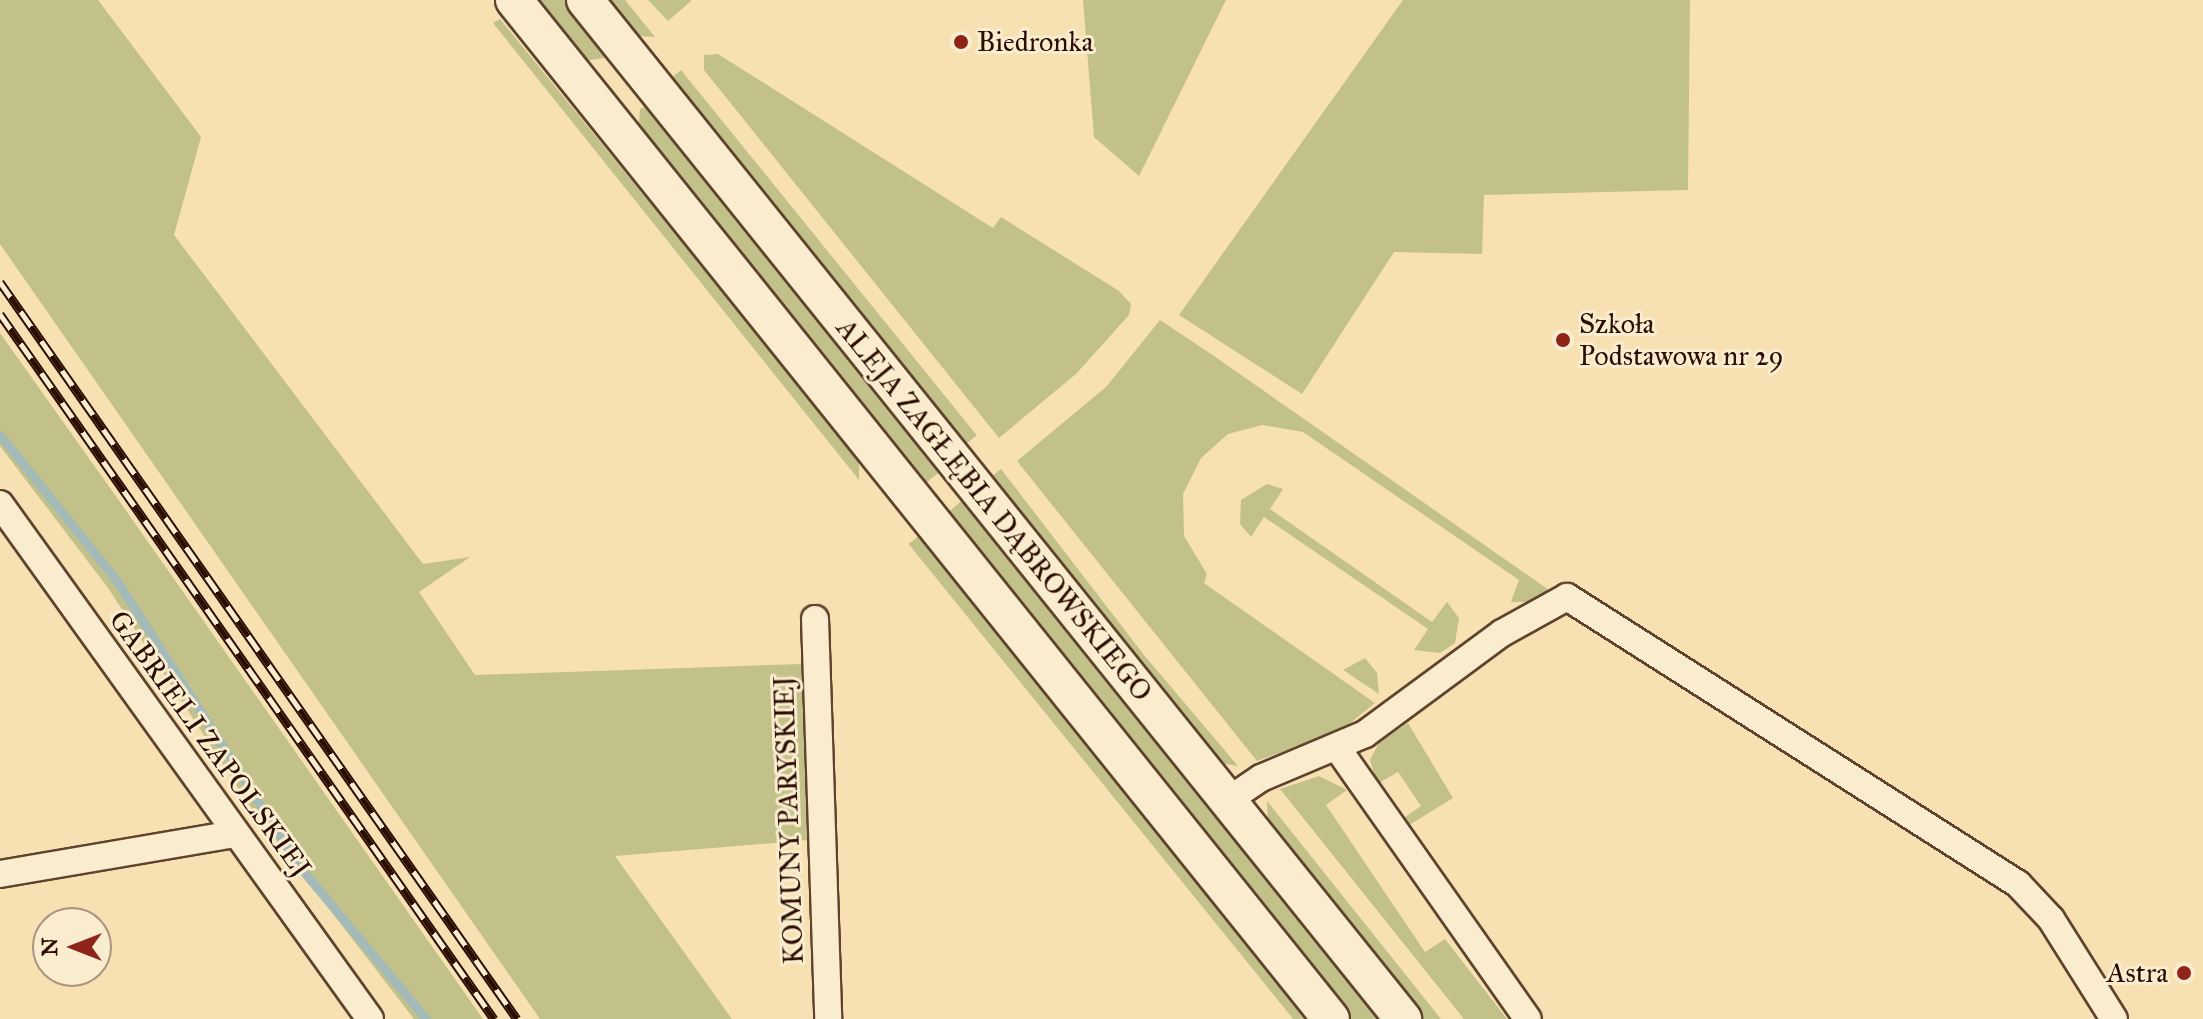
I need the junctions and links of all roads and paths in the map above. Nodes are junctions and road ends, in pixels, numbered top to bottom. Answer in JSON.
{"nodes":[{"id":1,"x":514,"y":0,"type":"edge"},
{"id":2,"x":585,"y":0,"type":"edge"},
{"id":3,"x":642,"y":71,"type":"junction"},
{"id":4,"x":599,"y":107,"type":"junction"},
{"id":5,"x":0,"y":504,"type":"edge"},
{"id":6,"x":815,"y":619,"type":"dead end"},
{"id":7,"x":1338,"y":749,"type":"junction"},
{"id":8,"x":1227,"y":801,"type":"junction"},
{"id":9,"x":234,"y":834,"type":"junction"},
{"id":10,"x":0,"y":874,"type":"edge"},
{"id":11,"x":370,"y":1019,"type":"edge"},
{"id":12,"x":828,"y":1019,"type":"edge"},
{"id":13,"x":1331,"y":1019,"type":"edge"},
{"id":14,"x":1403,"y":1019,"type":"edge"},
{"id":15,"x":1528,"y":1019,"type":"edge"},
{"id":16,"x":2114,"y":1019,"type":"edge"}],
"edges":[{"from":1,"to":4,"type":"street","name":"ALEJA ZAGŁĘBIA DĄBROWSKIEGO"},
{"from":2,"to":3,"type":"street","name":"ALEJA ZAGŁĘBIA DĄBROWSKIEGO"},
{"from":3,"to":4,"type":"street"},
{"from":3,"to":8,"type":"street","name":"ALEJA ZAGŁĘBIA DĄBROWSKIEGO"},
{"from":4,"to":13,"type":"street","name":"ALEJA ZAGŁĘBIA DĄBROWSKIEGO"},
{"from":5,"to":9,"type":"street","name":"GABRIELI ZAPOLSKIEJ"},
{"from":6,"to":12,"type":"street","name":"KOMUNY PARYSKIEJ"},
{"from":7,"to":8,"type":"street"},
{"from":7,"to":15,"type":"street"},
{"from":7,"to":16,"type":"street"},
{"from":8,"to":14,"type":"street","name":"ALEJA ZAGŁĘBIA DĄBROWSKIEGO"},
{"from":9,"to":10,"type":"street"},
{"from":9,"to":11,"type":"street","name":"GABRIELI ZAPOLSKIEJ"}]}
